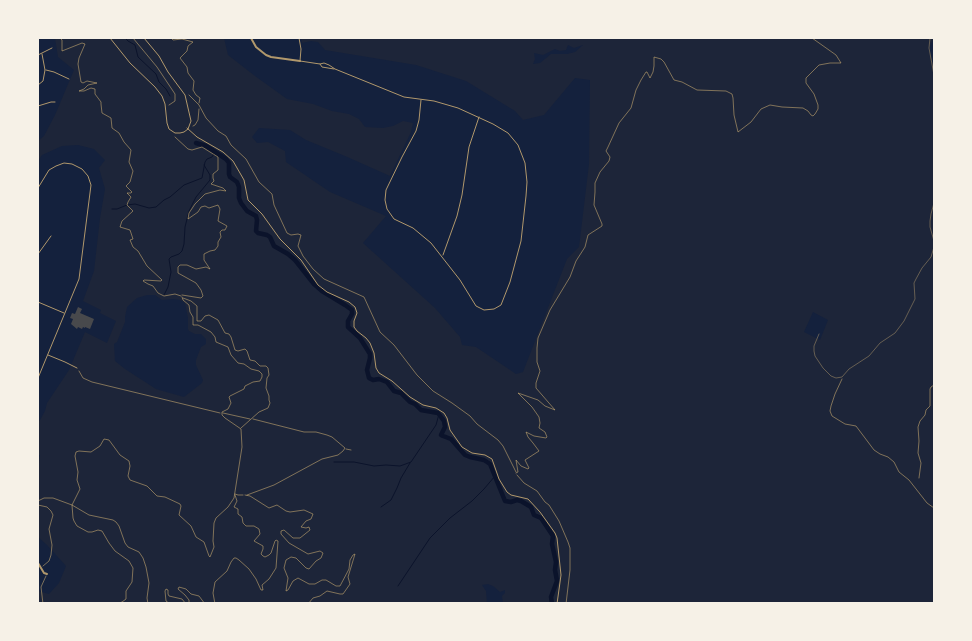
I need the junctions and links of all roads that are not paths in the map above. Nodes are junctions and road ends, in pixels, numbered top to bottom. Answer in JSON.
{"nodes":[{"id":1,"x":110,"y":38,"type":"edge"},
{"id":2,"x":144,"y":38,"type":"edge"},
{"id":3,"x":251,"y":38,"type":"edge"},
{"id":4,"x":299,"y":38,"type":"edge"},
{"id":5,"x":930,"y":38,"type":"edge"},
{"id":6,"x":52,"y":48,"type":"dead end"},
{"id":7,"x":42,"y":54,"type":"junction"},
{"id":8,"x":38,"y":55,"type":"edge"},
{"id":9,"x":300,"y":61,"type":"junction"},
{"id":10,"x":45,"y":70,"type":"junction"},
{"id":11,"x":934,"y":75,"type":"edge"},
{"id":12,"x":69,"y":79,"type":"dead end"},
{"id":13,"x":38,"y":85,"type":"edge"},
{"id":14,"x":421,"y":100,"type":"junction"},
{"id":15,"x":55,"y":102,"type":"dead end"},
{"id":16,"x":38,"y":106,"type":"edge"},
{"id":17,"x":479,"y":116,"type":"junction"},
{"id":18,"x":188,"y":128,"type":"junction"},
{"id":19,"x":38,"y":188,"type":"edge"},
{"id":20,"x":934,"y":203,"type":"edge"},
{"id":21,"x":51,"y":236,"type":"dead end"},
{"id":22,"x":934,"y":241,"type":"edge"},
{"id":23,"x":934,"y":247,"type":"edge"},
{"id":24,"x":38,"y":254,"type":"edge"},
{"id":25,"x":442,"y":256,"type":"junction"},
{"id":26,"x":38,"y":302,"type":"edge"},
{"id":27,"x":65,"y":313,"type":"junction"},
{"id":28,"x":819,"y":334,"type":"dead end"},
{"id":29,"x":47,"y":354,"type":"junction"},
{"id":30,"x":77,"y":368,"type":"road end"},
{"id":31,"x":38,"y":378,"type":"edge"},
{"id":32,"x":38,"y":563,"type":"edge"},
{"id":33,"x":47,"y":574,"type":"road end"},
{"id":34,"x":557,"y":604,"type":"edge"}],
"edges":[{"from":1,"to":18,"type":"street"},
{"from":2,"to":18,"type":"street"},
{"from":3,"to":9,"type":"street"},
{"from":4,"to":9,"type":"street"},
{"from":5,"to":11,"type":"lane"},
{"from":6,"to":7,"type":"street"},
{"from":7,"to":8,"type":"street"},
{"from":7,"to":10,"type":"street"},
{"from":9,"to":14,"type":"street"},
{"from":10,"to":12,"type":"street"},
{"from":10,"to":13,"type":"street"},
{"from":14,"to":17,"type":"street"},
{"from":14,"to":25,"type":"street"},
{"from":15,"to":16,"type":"street"},
{"from":17,"to":25,"type":"street"},
{"from":17,"to":25,"type":"street"},
{"from":18,"to":34,"type":"street"},
{"from":19,"to":27,"type":"street"},
{"from":20,"to":22,"type":"lane"},
{"from":21,"to":24,"type":"street"},
{"from":23,"to":28,"type":"lane"},
{"from":26,"to":27,"type":"street"},
{"from":27,"to":29,"type":"street"},
{"from":29,"to":30,"type":"street"},
{"from":29,"to":31,"type":"street"},
{"from":32,"to":33,"type":"street"}]}
